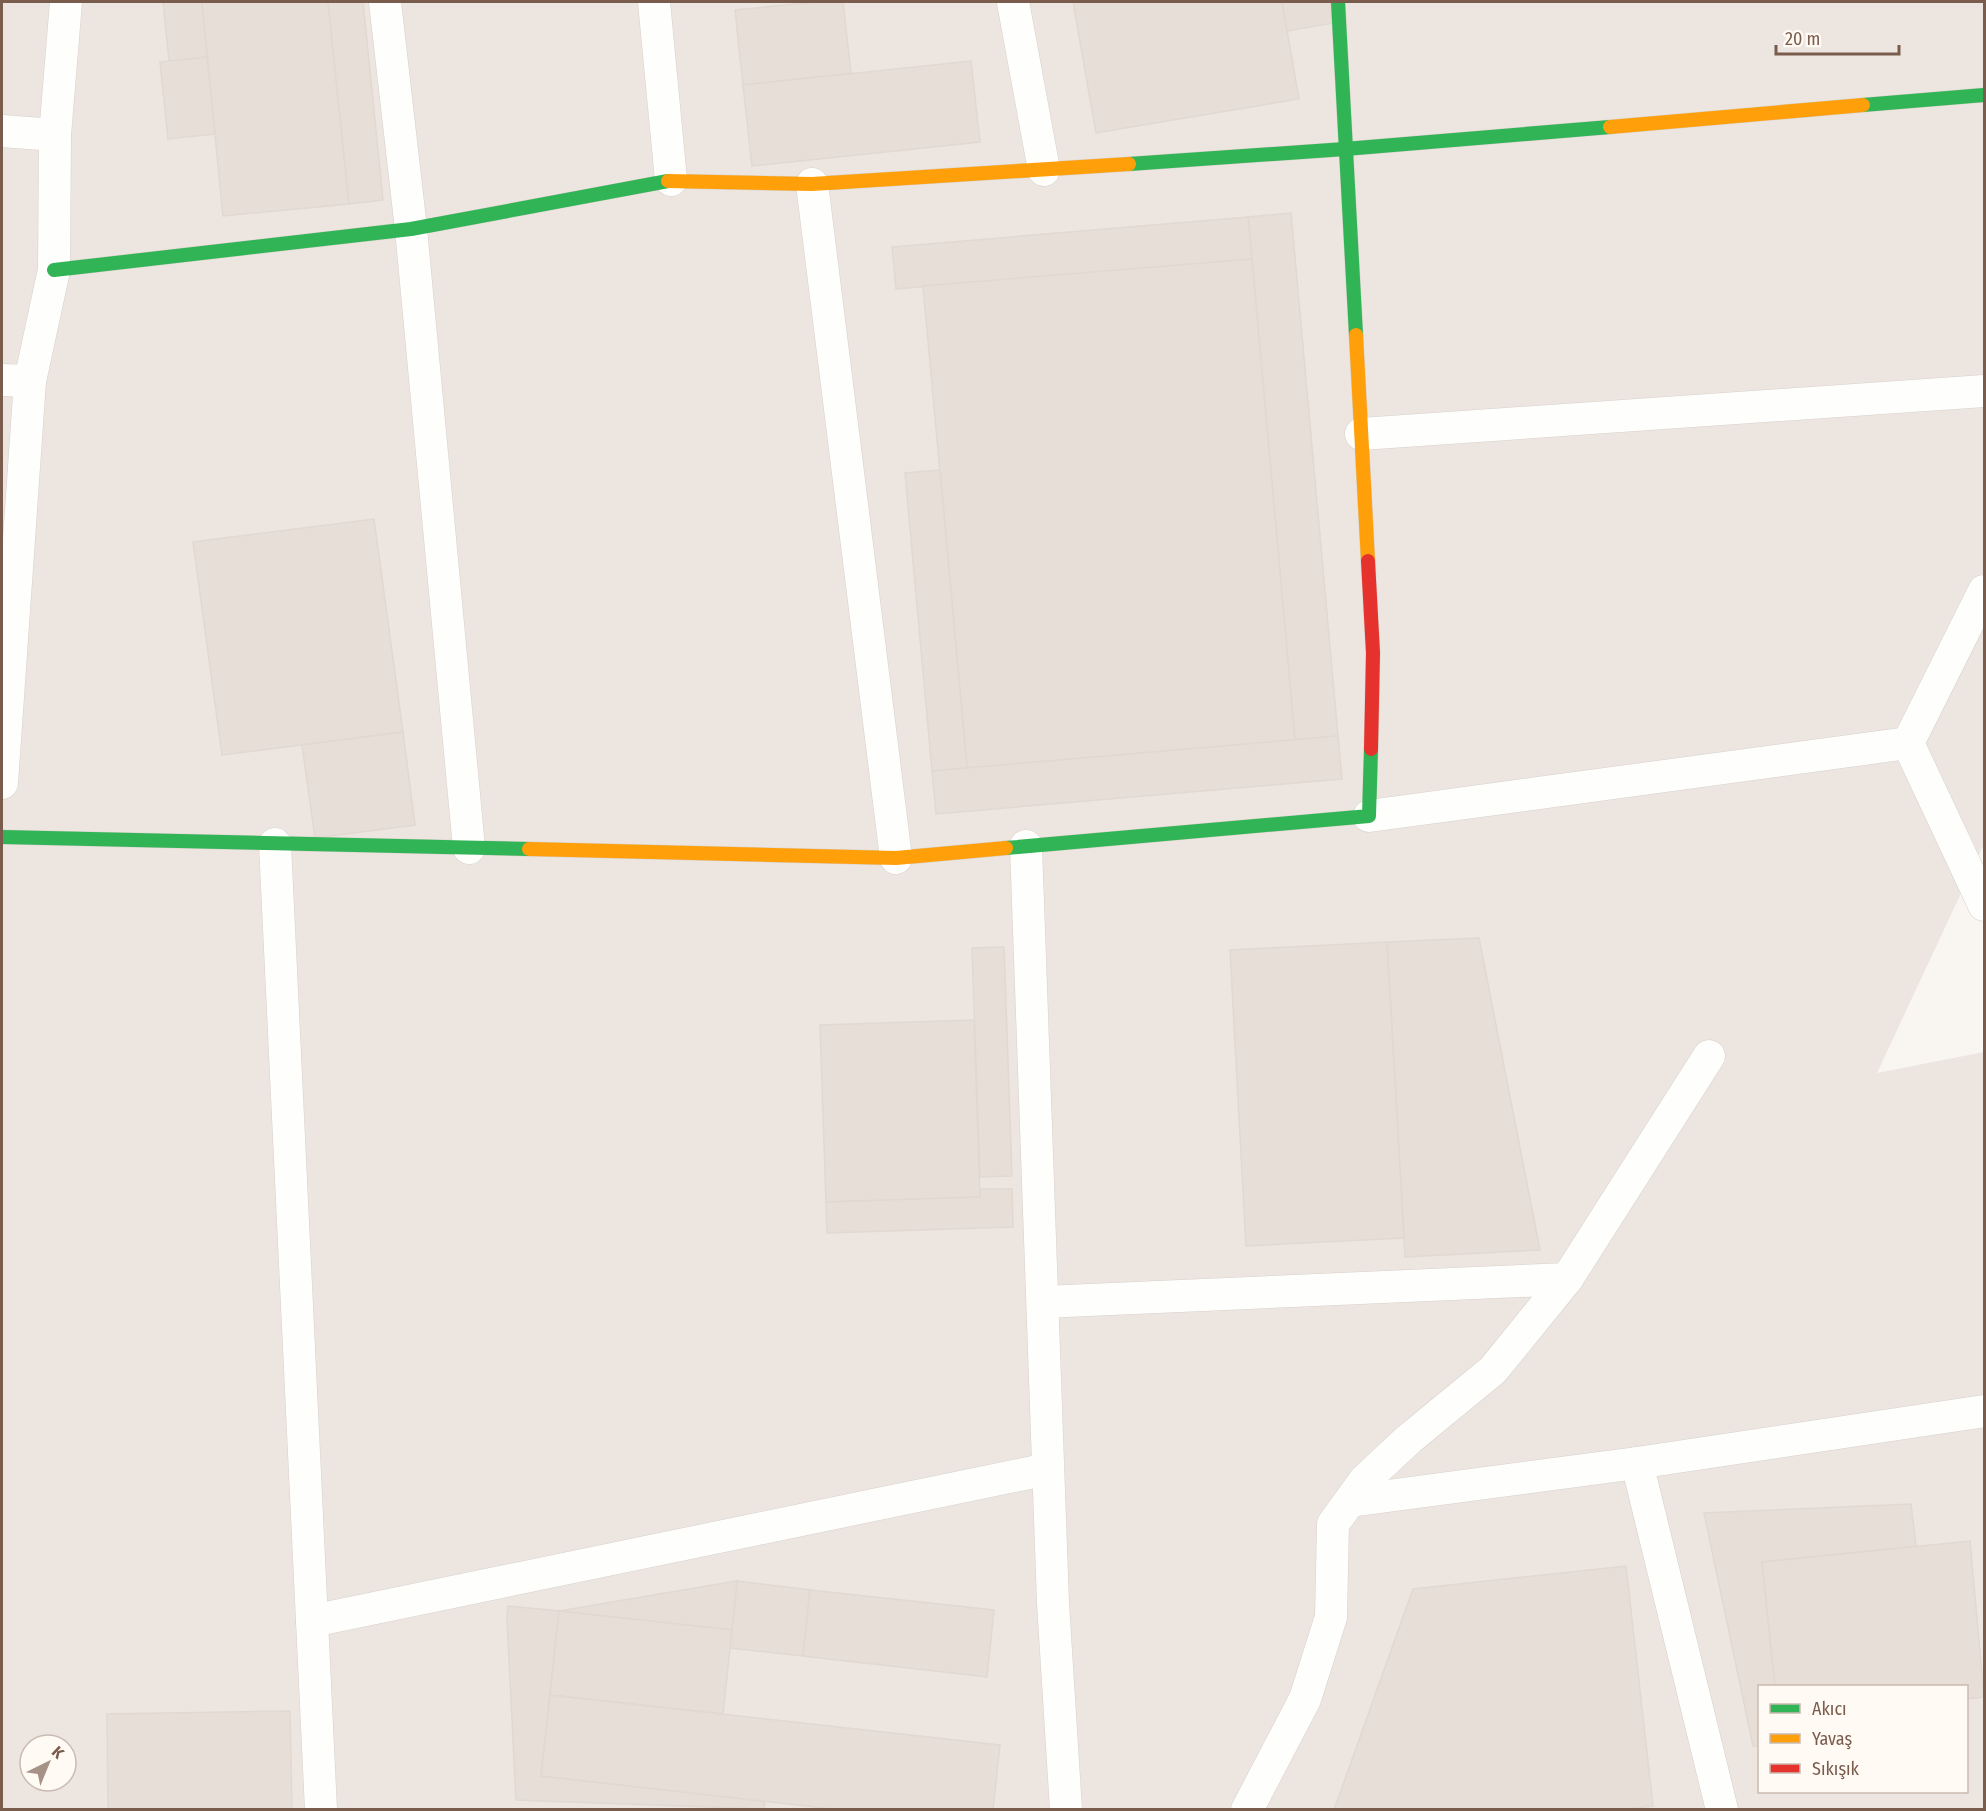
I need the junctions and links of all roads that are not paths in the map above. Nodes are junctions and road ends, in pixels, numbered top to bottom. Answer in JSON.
{"nodes":[{"id":1,"x":66,"y":2,"type":"edge"},
{"id":2,"x":385,"y":2,"type":"edge"},
{"id":3,"x":654,"y":2,"type":"edge"},
{"id":4,"x":1013,"y":2,"type":"edge"},
{"id":5,"x":1338,"y":2,"type":"edge"},
{"id":6,"x":1984,"y":95,"type":"edge"},
{"id":7,"x":2,"y":131,"type":"edge"},
{"id":8,"x":55,"y":135,"type":"junction"},
{"id":9,"x":1345,"y":149,"type":"junction"},
{"id":10,"x":1044,"y":170,"type":"junction"},
{"id":11,"x":671,"y":180,"type":"junction"},
{"id":12,"x":812,"y":184,"type":"junction"},
{"id":13,"x":411,"y":229,"type":"junction"},
{"id":14,"x":54,"y":270,"type":"junction"},
{"id":15,"x":16,"y":380,"type":"edge"},
{"id":16,"x":1984,"y":391,"type":"edge"},
{"id":17,"x":1361,"y":434,"type":"junction"},
{"id":18,"x":1984,"y":591,"type":"edge"},
{"id":19,"x":1908,"y":743,"type":"junction"},
{"id":20,"x":2,"y":783,"type":"edge"},
{"id":21,"x":1369,"y":816,"type":"junction"},
{"id":22,"x":2,"y":837,"type":"edge"},
{"id":23,"x":276,"y":844,"type":"junction"},
{"id":24,"x":1026,"y":846,"type":"junction"},
{"id":25,"x":469,"y":848,"type":"junction"},
{"id":26,"x":896,"y":858,"type":"junction"},
{"id":27,"x":1984,"y":905,"type":"edge"},
{"id":28,"x":1709,"y":1056,"type":"dead end"},
{"id":29,"x":1567,"y":1279,"type":"junction"},
{"id":30,"x":1043,"y":1302,"type":"junction"},
{"id":31,"x":1984,"y":1411,"type":"edge"},
{"id":32,"x":1637,"y":1463,"type":"junction"},
{"id":33,"x":1048,"y":1469,"type":"junction"},
{"id":34,"x":1350,"y":1501,"type":"junction"},
{"id":35,"x":312,"y":1621,"type":"junction"},
{"id":36,"x":321,"y":1809,"type":"edge"},
{"id":37,"x":1066,"y":1809,"type":"edge"},
{"id":38,"x":1247,"y":1809,"type":"edge"},
{"id":39,"x":1722,"y":1809,"type":"edge"}],
"edges":[{"from":1,"to":8,"type":"street"},
{"from":2,"to":13,"type":"street"},
{"from":3,"to":11,"type":"street"},
{"from":4,"to":10,"type":"street"},
{"from":5,"to":9,"type":"street"},
{"from":6,"to":9,"type":"street"},
{"from":7,"to":8,"type":"street"},
{"from":8,"to":14,"type":"street"},
{"from":9,"to":10,"type":"street"},
{"from":9,"to":17,"type":"street"},
{"from":10,"to":12,"type":"street"},
{"from":11,"to":12,"type":"street"},
{"from":11,"to":13,"type":"street"},
{"from":12,"to":26,"type":"street"},
{"from":13,"to":14,"type":"street"},
{"from":13,"to":25,"type":"street"},
{"from":14,"to":15,"type":"street"},
{"from":15,"to":20,"type":"street"},
{"from":16,"to":17,"type":"street"},
{"from":17,"to":21,"type":"street"},
{"from":18,"to":19,"type":"street"},
{"from":19,"to":21,"type":"street"},
{"from":19,"to":27,"type":"street"},
{"from":21,"to":24,"type":"street"},
{"from":22,"to":23,"type":"street"},
{"from":23,"to":25,"type":"street"},
{"from":23,"to":35,"type":"street"},
{"from":24,"to":26,"type":"street"},
{"from":24,"to":30,"type":"street"},
{"from":25,"to":26,"type":"street"},
{"from":28,"to":29,"type":"street"},
{"from":29,"to":30,"type":"street"},
{"from":29,"to":34,"type":"street"},
{"from":30,"to":33,"type":"street"},
{"from":31,"to":32,"type":"street"},
{"from":32,"to":34,"type":"street"},
{"from":32,"to":39,"type":"street"},
{"from":33,"to":35,"type":"street"},
{"from":33,"to":37,"type":"street"},
{"from":34,"to":38,"type":"street"},
{"from":35,"to":36,"type":"street"}]}
